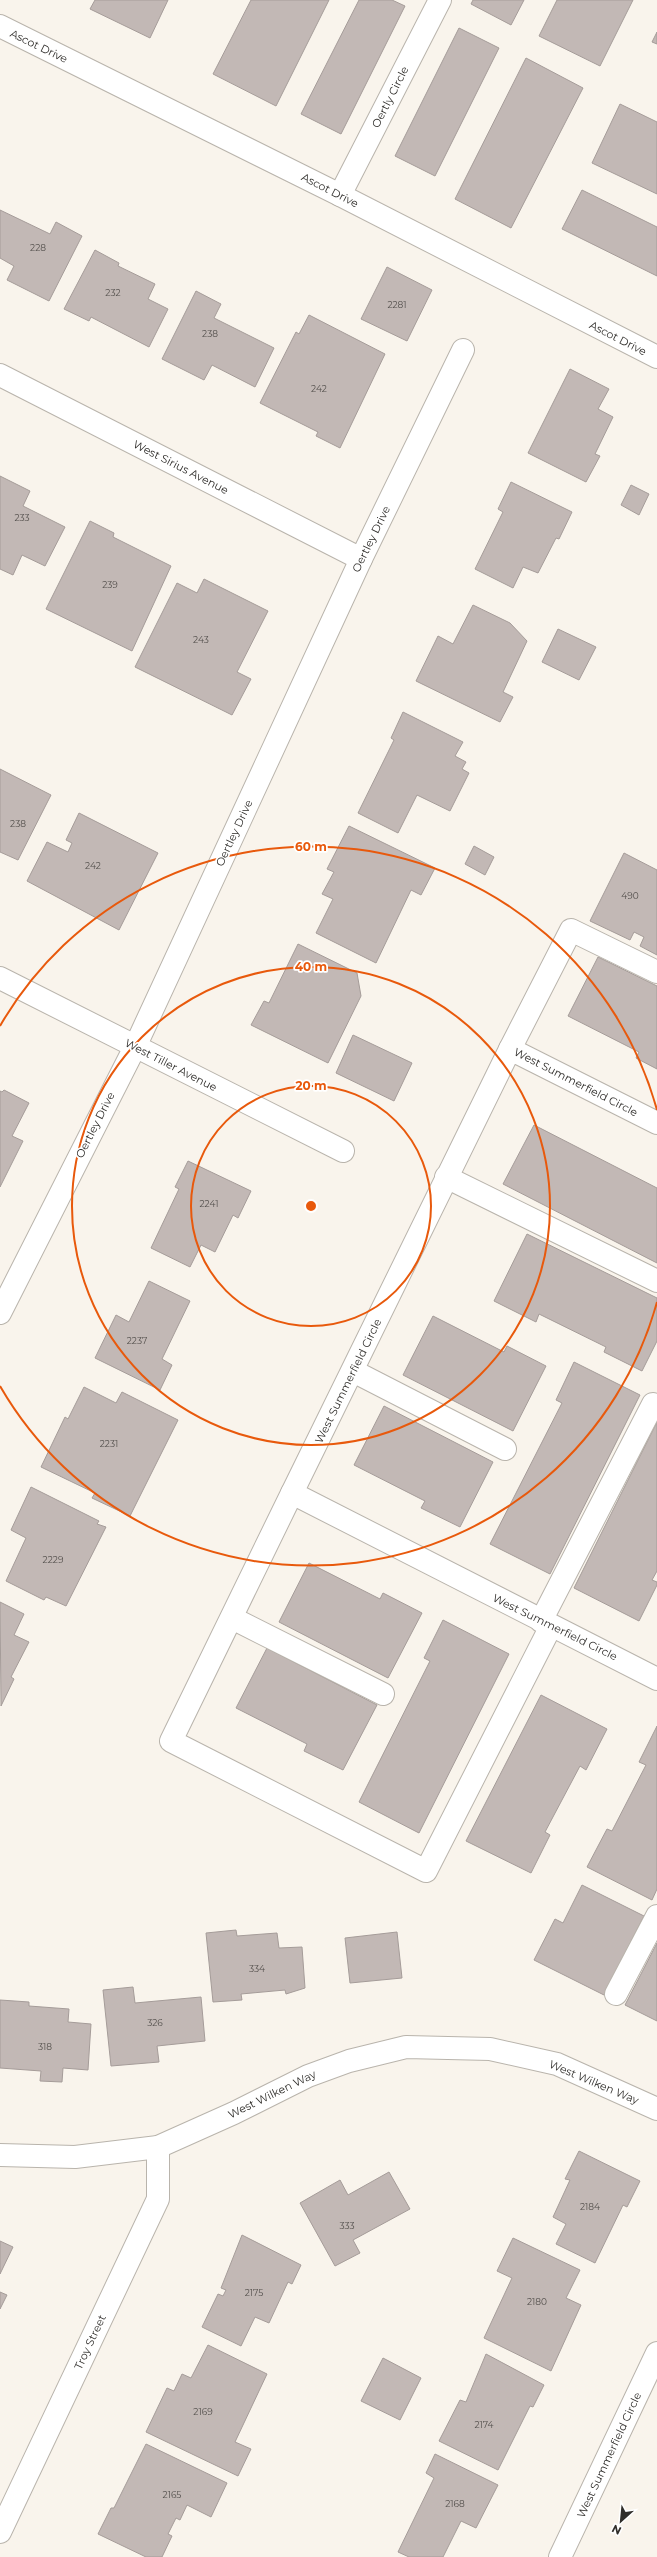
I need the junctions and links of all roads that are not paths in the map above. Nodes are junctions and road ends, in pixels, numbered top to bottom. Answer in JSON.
{"nodes":[{"id":1,"x":440,"y":0,"type":"edge"},
{"id":2,"x":0,"y":26,"type":"edge"},
{"id":3,"x":340,"y":195,"type":"junction"},
{"id":4,"x":463,"y":350,"type":"dead end"},
{"id":5,"x":657,"y":357,"type":"edge"},
{"id":6,"x":0,"y":375,"type":"edge"},
{"id":7,"x":361,"y":559,"type":"junction"},
{"id":8,"x":657,"y":972,"type":"edge"},
{"id":9,"x":0,"y":978,"type":"edge"},
{"id":10,"x":135,"y":1047,"type":"junction"},
{"id":11,"x":510,"y":1048,"type":"junction"},
{"id":12,"x":657,"y":1123,"type":"edge"},
{"id":13,"x":343,"y":1151,"type":"dead end"},
{"id":14,"x":446,"y":1177,"type":"junction"},
{"id":15,"x":657,"y":1281,"type":"edge"},
{"id":16,"x":0,"y":1313,"type":"edge"},
{"id":17,"x":353,"y":1371,"type":"junction"},
{"id":18,"x":652,"y":1404,"type":"dead end"},
{"id":19,"x":505,"y":1449,"type":"dead end"},
{"id":20,"x":292,"y":1493,"type":"junction"},
{"id":21,"x":232,"y":1618,"type":"junction"},
{"id":22,"x":546,"y":1623,"type":"junction"},
{"id":23,"x":657,"y":1679,"type":"edge"},
{"id":24,"x":383,"y":1694,"type":"dead end"},
{"id":25,"x":657,"y":1916,"type":"edge"},
{"id":26,"x":616,"y":1994,"type":"dead end"},
{"id":27,"x":657,"y":2109,"type":"edge"},
{"id":28,"x":158,"y":2147,"type":"junction"},
{"id":29,"x":0,"y":2155,"type":"edge"},
{"id":30,"x":657,"y":2353,"type":"edge"},
{"id":31,"x":0,"y":2532,"type":"edge"},
{"id":32,"x":560,"y":2557,"type":"edge"}],
"edges":[{"from":1,"to":3,"type":"street","name":"Oertly Circle"},
{"from":2,"to":3,"type":"street","name":"Ascot Drive"},
{"from":3,"to":5,"type":"street","name":"Ascot Drive"},
{"from":4,"to":7,"type":"street","name":"Oertley Drive"},
{"from":6,"to":7,"type":"street","name":"West Sirius Avenue"},
{"from":7,"to":10,"type":"street","name":"Oertley Drive"},
{"from":8,"to":11,"type":"street"},
{"from":9,"to":10,"type":"street","name":"West Tiller Avenue"},
{"from":10,"to":13,"type":"street","name":"West Tiller Avenue"},
{"from":10,"to":16,"type":"street","name":"Oertley Drive"},
{"from":11,"to":12,"type":"street","name":"West Summerfield Circle"},
{"from":11,"to":14,"type":"street","name":"West Summerfield Circle"},
{"from":14,"to":15,"type":"street"},
{"from":14,"to":17,"type":"street","name":"West Summerfield Circle"},
{"from":17,"to":19,"type":"street"},
{"from":17,"to":20,"type":"street","name":"West Summerfield Circle"},
{"from":18,"to":22,"type":"street"},
{"from":20,"to":21,"type":"street"},
{"from":20,"to":22,"type":"street","name":"West Summerfield Circle"},
{"from":21,"to":22,"type":"street"},
{"from":21,"to":24,"type":"street"},
{"from":22,"to":23,"type":"street","name":"West Summerfield Circle"},
{"from":25,"to":26,"type":"street"},
{"from":27,"to":28,"type":"street","name":"West Wilken Way"},
{"from":28,"to":29,"type":"street","name":"West Wilken Way"},
{"from":28,"to":31,"type":"street","name":"Troy Street"},
{"from":30,"to":32,"type":"street","name":"West Summerfield Circle"}]}
